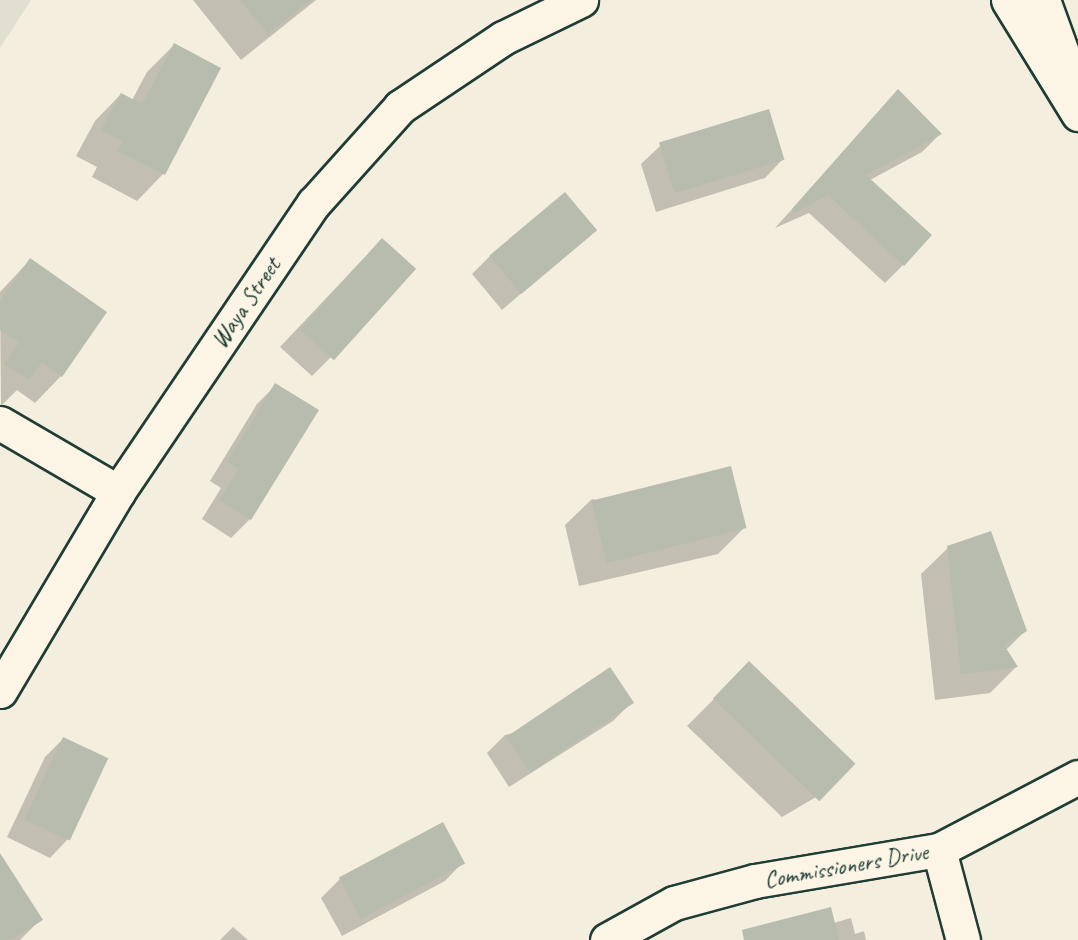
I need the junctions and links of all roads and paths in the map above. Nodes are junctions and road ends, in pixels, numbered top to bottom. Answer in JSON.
{"nodes":[{"id":1,"x":581,"y":0,"type":"edge"},
{"id":2,"x":1008,"y":0,"type":"edge"},
{"id":3,"x":1043,"y":0,"type":"edge"},
{"id":4,"x":1078,"y":98,"type":"edge"},
{"id":5,"x":1078,"y":114,"type":"edge"},
{"id":6,"x":0,"y":423,"type":"edge"},
{"id":7,"x":118,"y":492,"type":"junction"},
{"id":8,"x":0,"y":691,"type":"edge"},
{"id":9,"x":1078,"y":777,"type":"edge"},
{"id":10,"x":939,"y":850,"type":"junction"},
{"id":11,"x":608,"y":940,"type":"edge"},
{"id":12,"x":963,"y":940,"type":"edge"}],
"edges":[{"from":1,"to":7,"type":"main road","name":"Waya Street"},
{"from":2,"to":5,"type":"main road"},
{"from":3,"to":4,"type":"main road"},
{"from":6,"to":7,"type":"main road"},
{"from":7,"to":8,"type":"main road","name":"Waya Street"},
{"from":9,"to":10,"type":"main road","name":"Commissioners Drive"},
{"from":10,"to":11,"type":"main road","name":"Commissioners Drive"},
{"from":10,"to":12,"type":"main road"}]}
